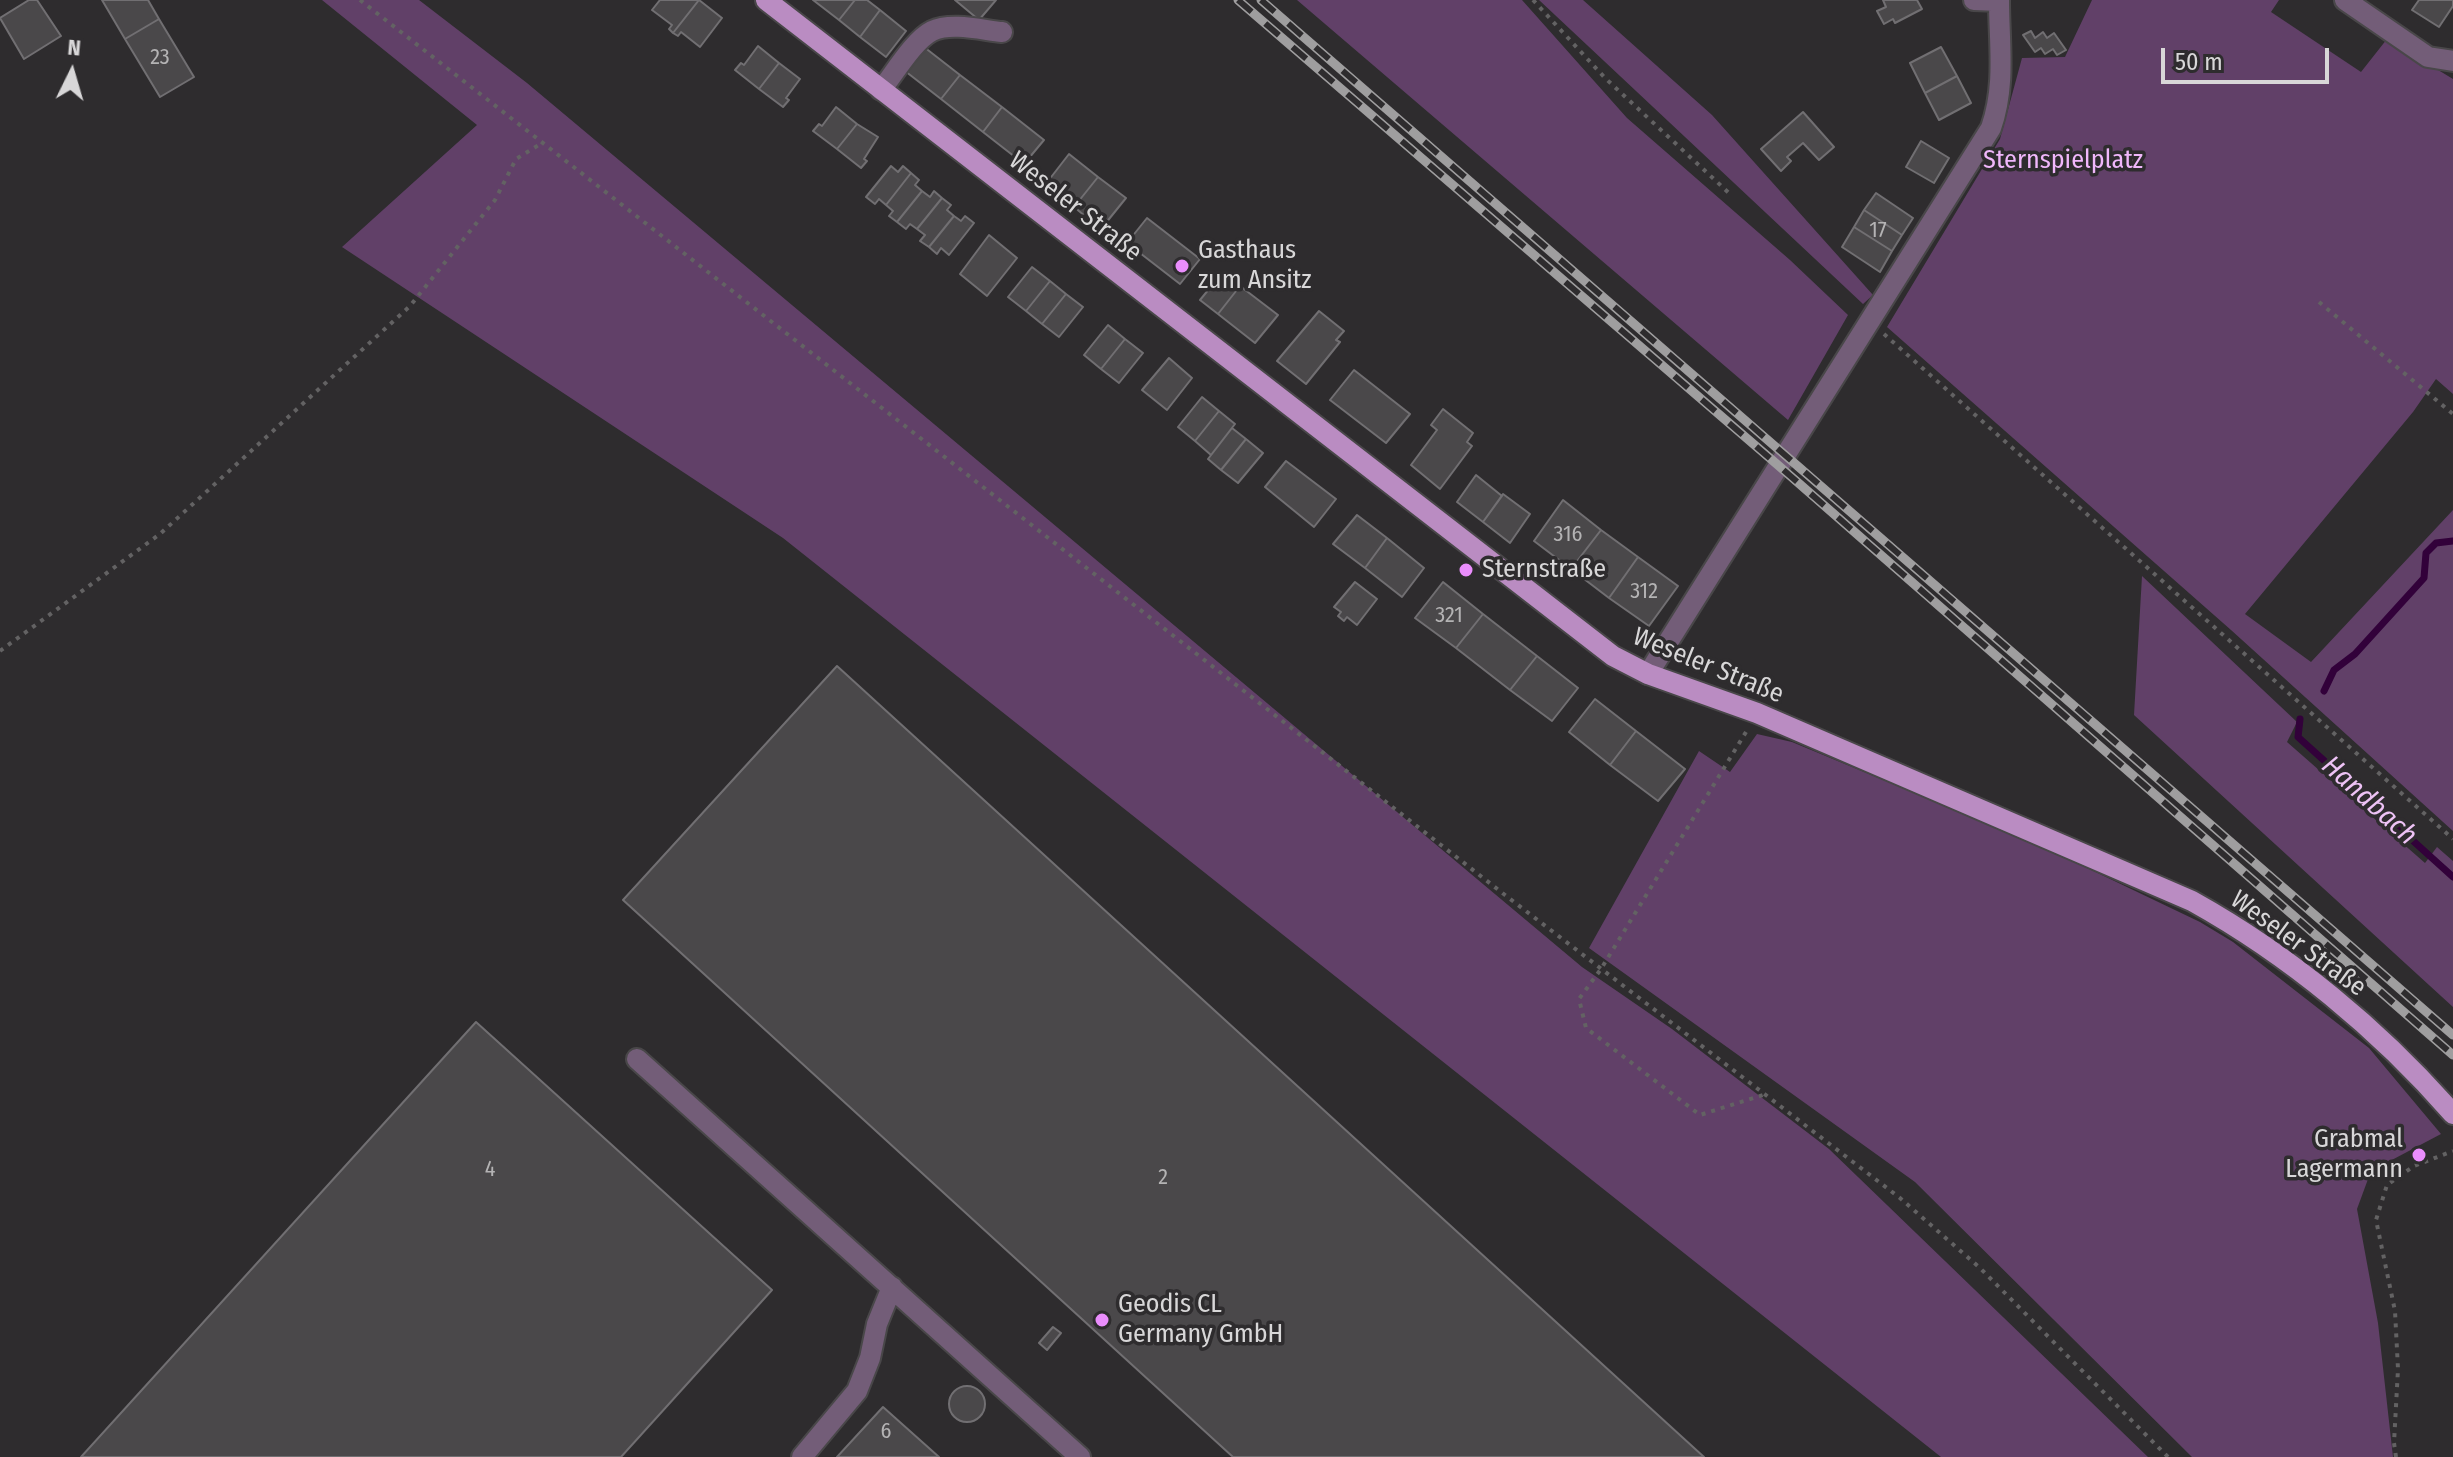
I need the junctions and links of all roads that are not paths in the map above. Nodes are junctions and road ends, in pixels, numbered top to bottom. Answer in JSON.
{"nodes":[{"id":1,"x":766,"y":0,"type":"edge"},
{"id":2,"x":1974,"y":0,"type":"edge"},
{"id":3,"x":2345,"y":0,"type":"edge"},
{"id":4,"x":1999,"y":1,"type":"edge"},
{"id":5,"x":1002,"y":32,"type":"dead end"},
{"id":6,"x":2453,"y":61,"type":"edge"},
{"id":7,"x":881,"y":90,"type":"junction"},
{"id":8,"x":1648,"y":674,"type":"junction"},
{"id":9,"x":637,"y":1059,"type":"dead end"},
{"id":10,"x":2453,"y":1114,"type":"edge"},
{"id":11,"x":892,"y":1287,"type":"junction"},
{"id":12,"x":802,"y":1457,"type":"edge"},
{"id":13,"x":1080,"y":1457,"type":"edge"}],
"edges":[{"from":1,"to":7,"type":"main road","name":"Weseler Straße"},
{"from":2,"to":4,"type":"street"},
{"from":3,"to":6,"type":"street"},
{"from":4,"to":8,"type":"street"},
{"from":5,"to":7,"type":"street"},
{"from":7,"to":8,"type":"main road","name":"Weseler Straße"},
{"from":8,"to":10,"type":"main road","name":"Weseler Straße"},
{"from":9,"to":11,"type":"street"},
{"from":11,"to":12,"type":"street"},
{"from":11,"to":13,"type":"street"}]}
